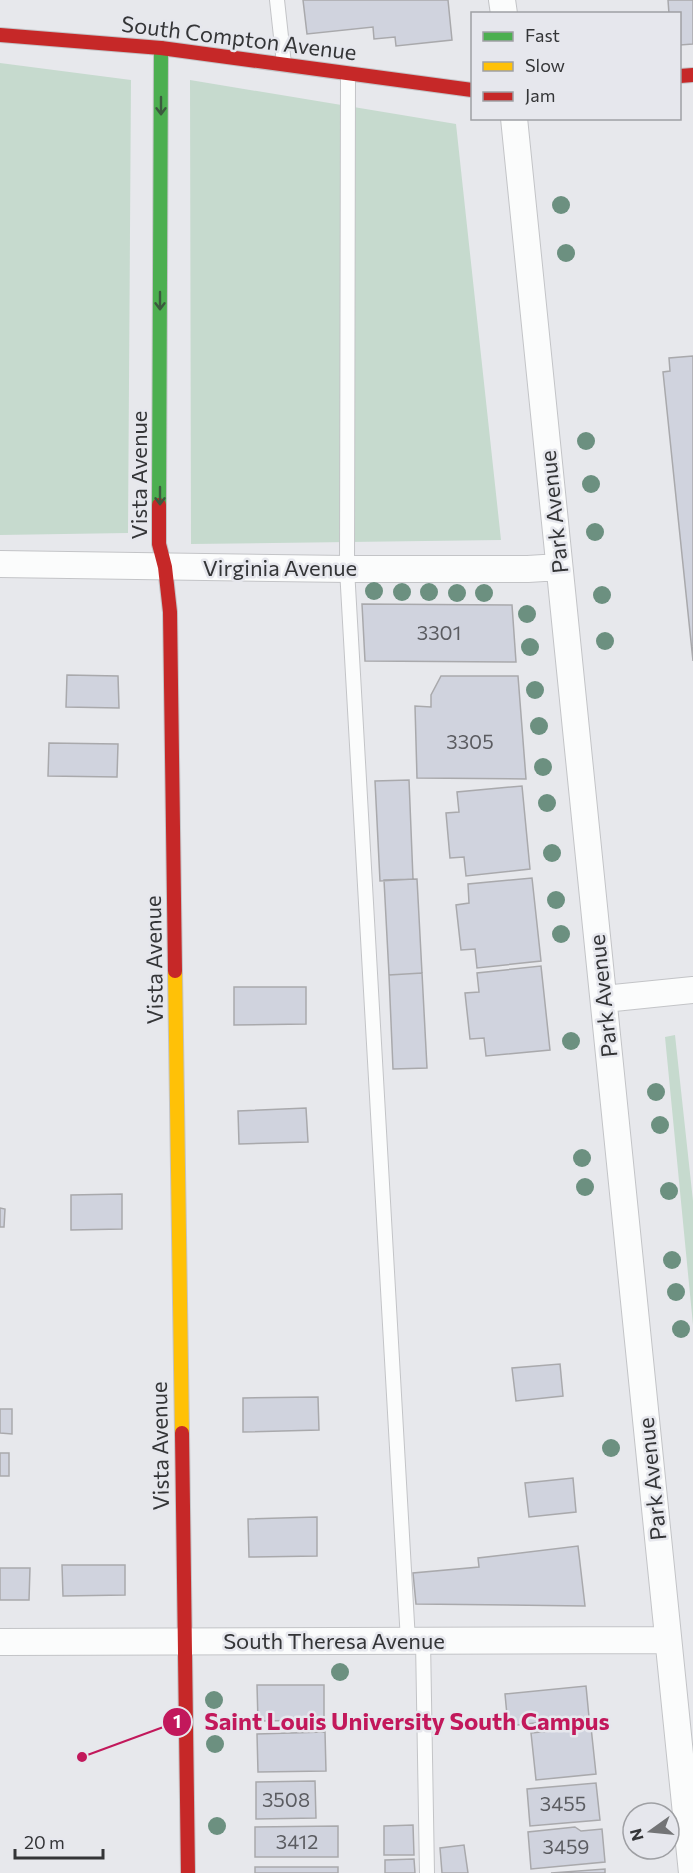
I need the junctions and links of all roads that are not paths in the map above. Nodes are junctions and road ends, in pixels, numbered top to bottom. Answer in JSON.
{"nodes":[{"id":1,"x":278,"y":0,"type":"edge"},
{"id":2,"x":0,"y":35,"type":"edge"},
{"id":3,"x":161,"y":48,"type":"junction"},
{"id":4,"x":284,"y":64,"type":"junction"},
{"id":5,"x":348,"y":72,"type":"junction"},
{"id":6,"x":471,"y":90,"type":"edge"},
{"id":7,"x":514,"y":120,"type":"edge"},
{"id":8,"x":0,"y":564,"type":"edge"},
{"id":9,"x":165,"y":567,"type":"junction"},
{"id":10,"x":560,"y":567,"type":"junction"},
{"id":11,"x":347,"y":569,"type":"junction"},
{"id":12,"x":693,"y":990,"type":"edge"},
{"id":13,"x":604,"y":999,"type":"junction"},
{"id":14,"x":668,"y":1640,"type":"junction"},
{"id":15,"x":183,"y":1641,"type":"junction"},
{"id":16,"x":416,"y":1641,"type":"junction"},
{"id":17,"x":0,"y":1642,"type":"edge"},
{"id":18,"x":188,"y":1873,"type":"edge"},
{"id":19,"x":427,"y":1873,"type":"edge"},
{"id":20,"x":692,"y":1873,"type":"edge"}],
"edges":[{"from":1,"to":4,"type":"lane"},
{"from":2,"to":3,"type":"street","name":"South Compton Avenue"},
{"from":3,"to":4,"type":"street","name":"South Compton Avenue"},
{"from":3,"to":9,"type":"street","name":"Vista Avenue","one_way":true},
{"from":4,"to":5,"type":"street","name":"South Compton Avenue"},
{"from":5,"to":6,"type":"street","name":"South Compton Avenue"},
{"from":5,"to":11,"type":"lane"},
{"from":7,"to":10,"type":"street","name":"Park Avenue"},
{"from":8,"to":9,"type":"street","name":"Virginia Avenue"},
{"from":9,"to":11,"type":"street","name":"Virginia Avenue"},
{"from":9,"to":15,"type":"street","name":"Vista Avenue"},
{"from":10,"to":11,"type":"street","name":"Virginia Avenue"},
{"from":10,"to":13,"type":"street","name":"Park Avenue"},
{"from":11,"to":16,"type":"lane"},
{"from":12,"to":13,"type":"street"},
{"from":13,"to":14,"type":"street","name":"Park Avenue"},
{"from":14,"to":16,"type":"street","name":"South Theresa Avenue"},
{"from":14,"to":20,"type":"street","name":"Park Avenue"},
{"from":15,"to":16,"type":"street","name":"South Theresa Avenue"},
{"from":15,"to":17,"type":"street","name":"South Theresa Avenue"},
{"from":15,"to":18,"type":"street","name":"Vista Avenue"},
{"from":16,"to":19,"type":"lane"}]}
